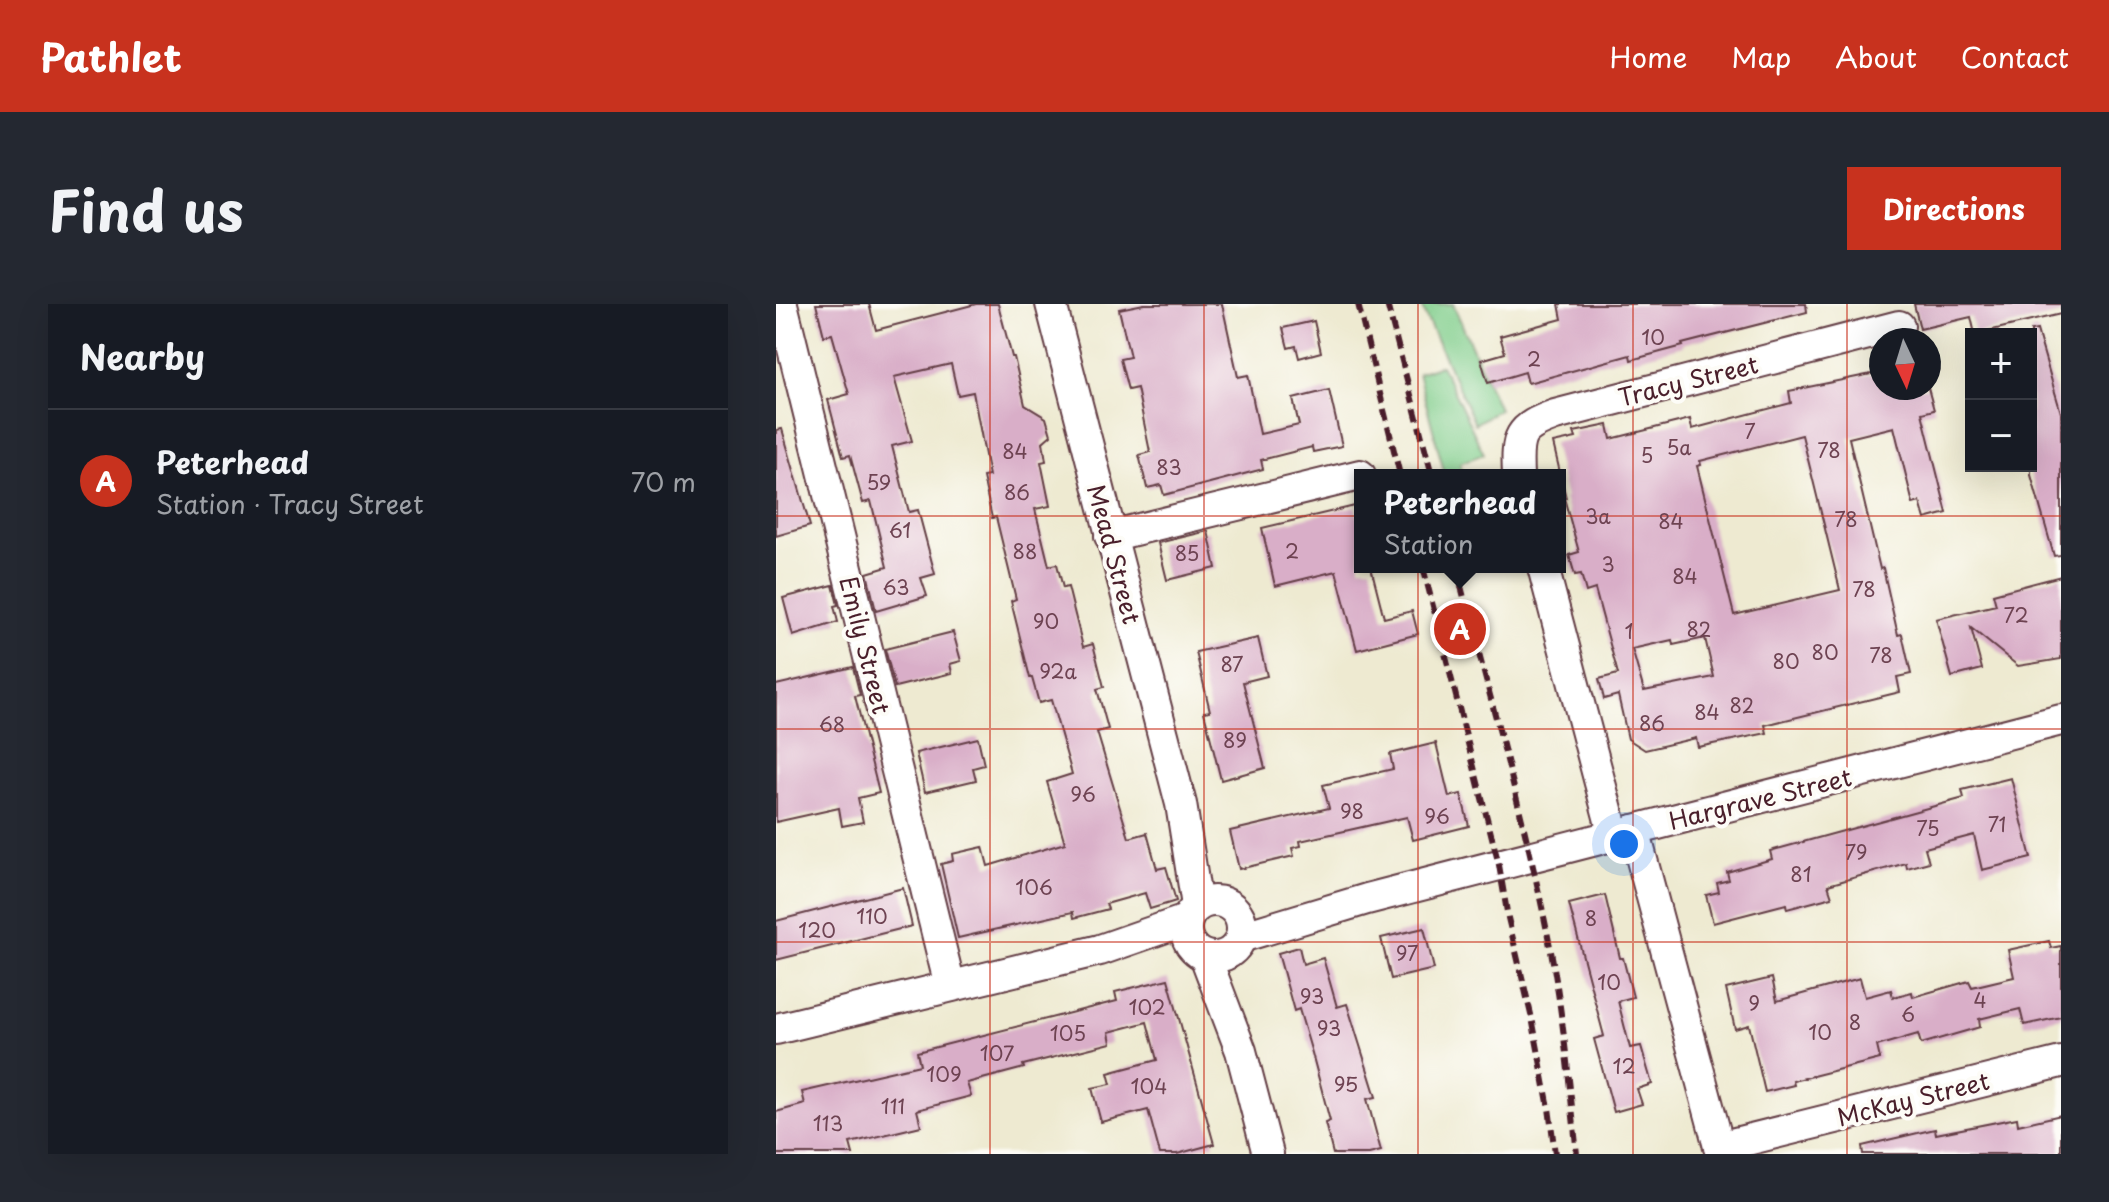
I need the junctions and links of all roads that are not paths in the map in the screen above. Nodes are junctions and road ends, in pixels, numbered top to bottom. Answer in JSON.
{"nodes":[{"id":1,"x":782,"y":304,"type":"edge"},
{"id":2,"x":1051,"y":304,"type":"edge"},
{"id":3,"x":1899,"y":326,"type":"dead end"},
{"id":4,"x":1518,"y":469,"type":"edge"},
{"id":5,"x":1354,"y":476,"type":"edge"},
{"id":6,"x":1110,"y":536,"type":"junction"},
{"id":7,"x":1545,"y":573,"type":"edge"},
{"id":8,"x":2061,"y":720,"type":"edge"},
{"id":9,"x":1624,"y":833,"type":"junction"},
{"id":10,"x":1214,"y":929,"type":"junction"},
{"id":11,"x":950,"y":986,"type":"junction"},
{"id":12,"x":776,"y":1029,"type":"edge"},
{"id":13,"x":2061,"y":1062,"type":"edge"},
{"id":14,"x":1720,"y":1150,"type":"edge"},
{"id":15,"x":1268,"y":1154,"type":"edge"}],
"edges":[{"from":1,"to":11,"type":"street","name":"Emily Street"},
{"from":2,"to":6,"type":"street","name":"Mead Street"},
{"from":3,"to":4,"type":"street","name":"Tracy Street"},
{"from":5,"to":6,"type":"street"},
{"from":6,"to":10,"type":"street","name":"Mead Street"},
{"from":7,"to":9,"type":"street"},
{"from":8,"to":9,"type":"street","name":"Hargrave Street"},
{"from":9,"to":10,"type":"street","name":"Hargrave Street"},
{"from":9,"to":14,"type":"street"},
{"from":10,"to":11,"type":"street","name":"Hargrave Street"},
{"from":10,"to":15,"type":"street","name":"Mead Street"},
{"from":11,"to":12,"type":"street","name":"Hargrave Street"},
{"from":13,"to":14,"type":"street","name":"McKay Street"}]}
